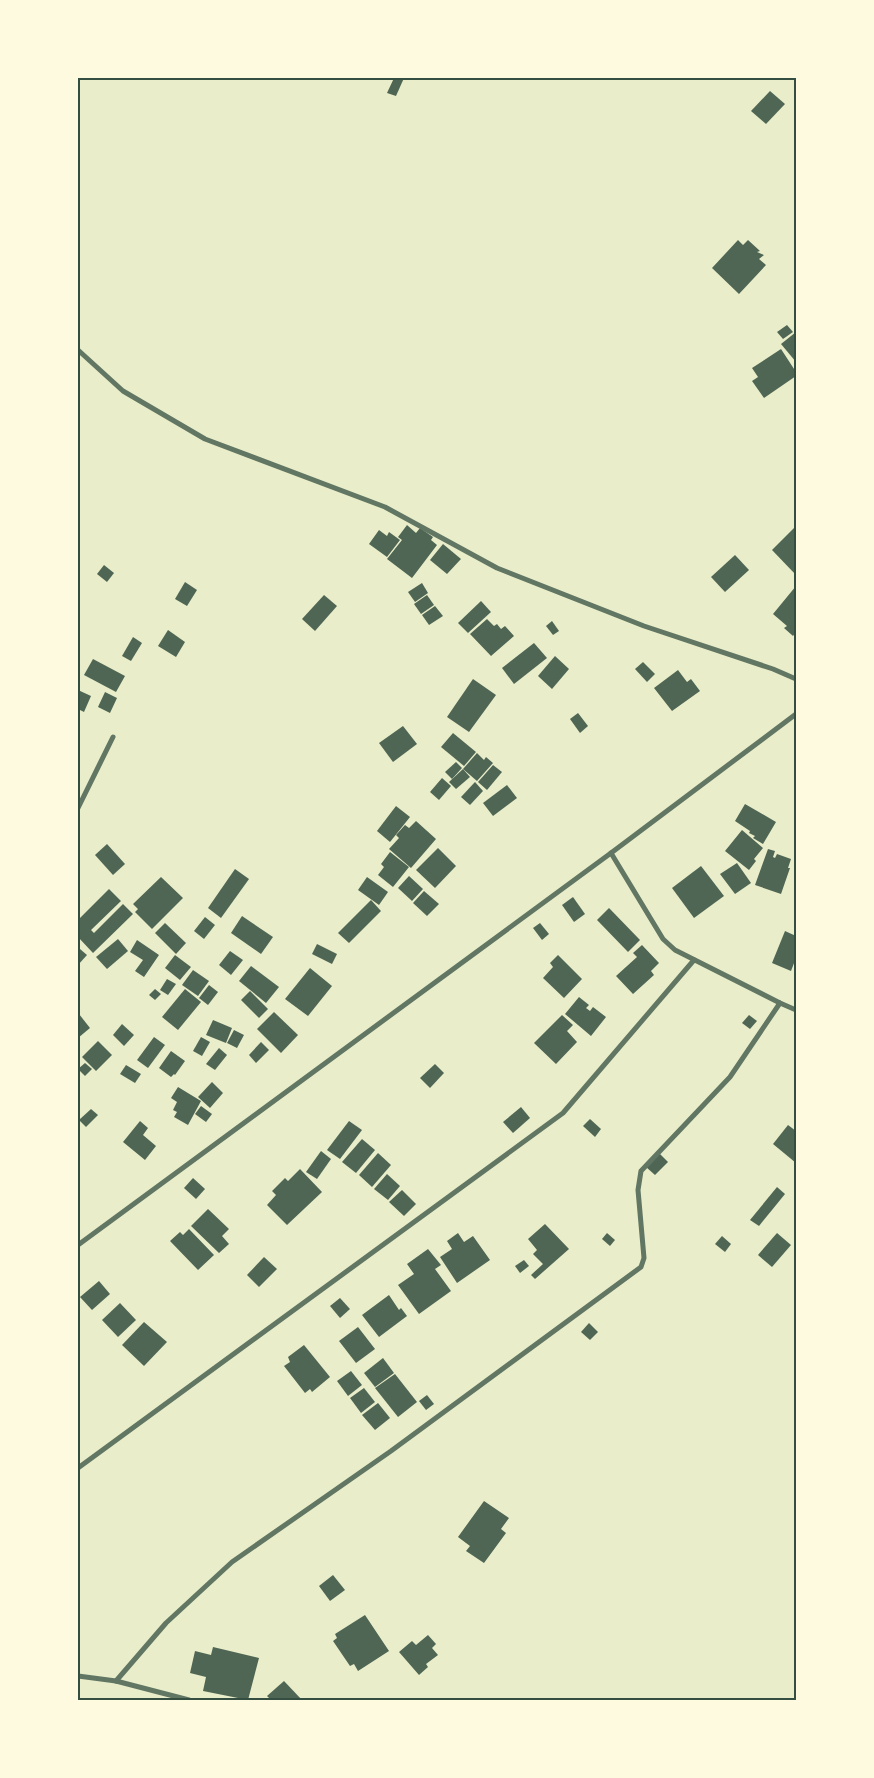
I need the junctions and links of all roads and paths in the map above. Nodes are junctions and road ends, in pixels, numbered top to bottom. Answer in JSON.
{"nodes":[{"id":1,"x":78,"y":350,"type":"edge"},
{"id":2,"x":796,"y":679,"type":"edge"},
{"id":3,"x":796,"y":714,"type":"edge"},
{"id":4,"x":113,"y":737,"type":"dead end"},
{"id":5,"x":78,"y":808,"type":"edge"},
{"id":6,"x":611,"y":854,"type":"junction"},
{"id":7,"x":694,"y":960,"type":"junction"},
{"id":8,"x":780,"y":1004,"type":"junction"},
{"id":9,"x":796,"y":1010,"type":"edge"},
{"id":10,"x":78,"y":1245,"type":"edge"},
{"id":11,"x":78,"y":1468,"type":"edge"},
{"id":12,"x":78,"y":1676,"type":"edge"},
{"id":13,"x":116,"y":1681,"type":"junction"},
{"id":14,"x":189,"y":1700,"type":"edge"}],
"edges":[{"from":1,"to":2,"type":"street"},
{"from":3,"to":6,"type":"street"},
{"from":4,"to":5,"type":"street"},
{"from":6,"to":7,"type":"street"},
{"from":6,"to":10,"type":"street"},
{"from":7,"to":8,"type":"street"},
{"from":7,"to":11,"type":"street"},
{"from":8,"to":9,"type":"street"},
{"from":8,"to":13,"type":"street"},
{"from":12,"to":13,"type":"street"},
{"from":13,"to":14,"type":"street"}]}
